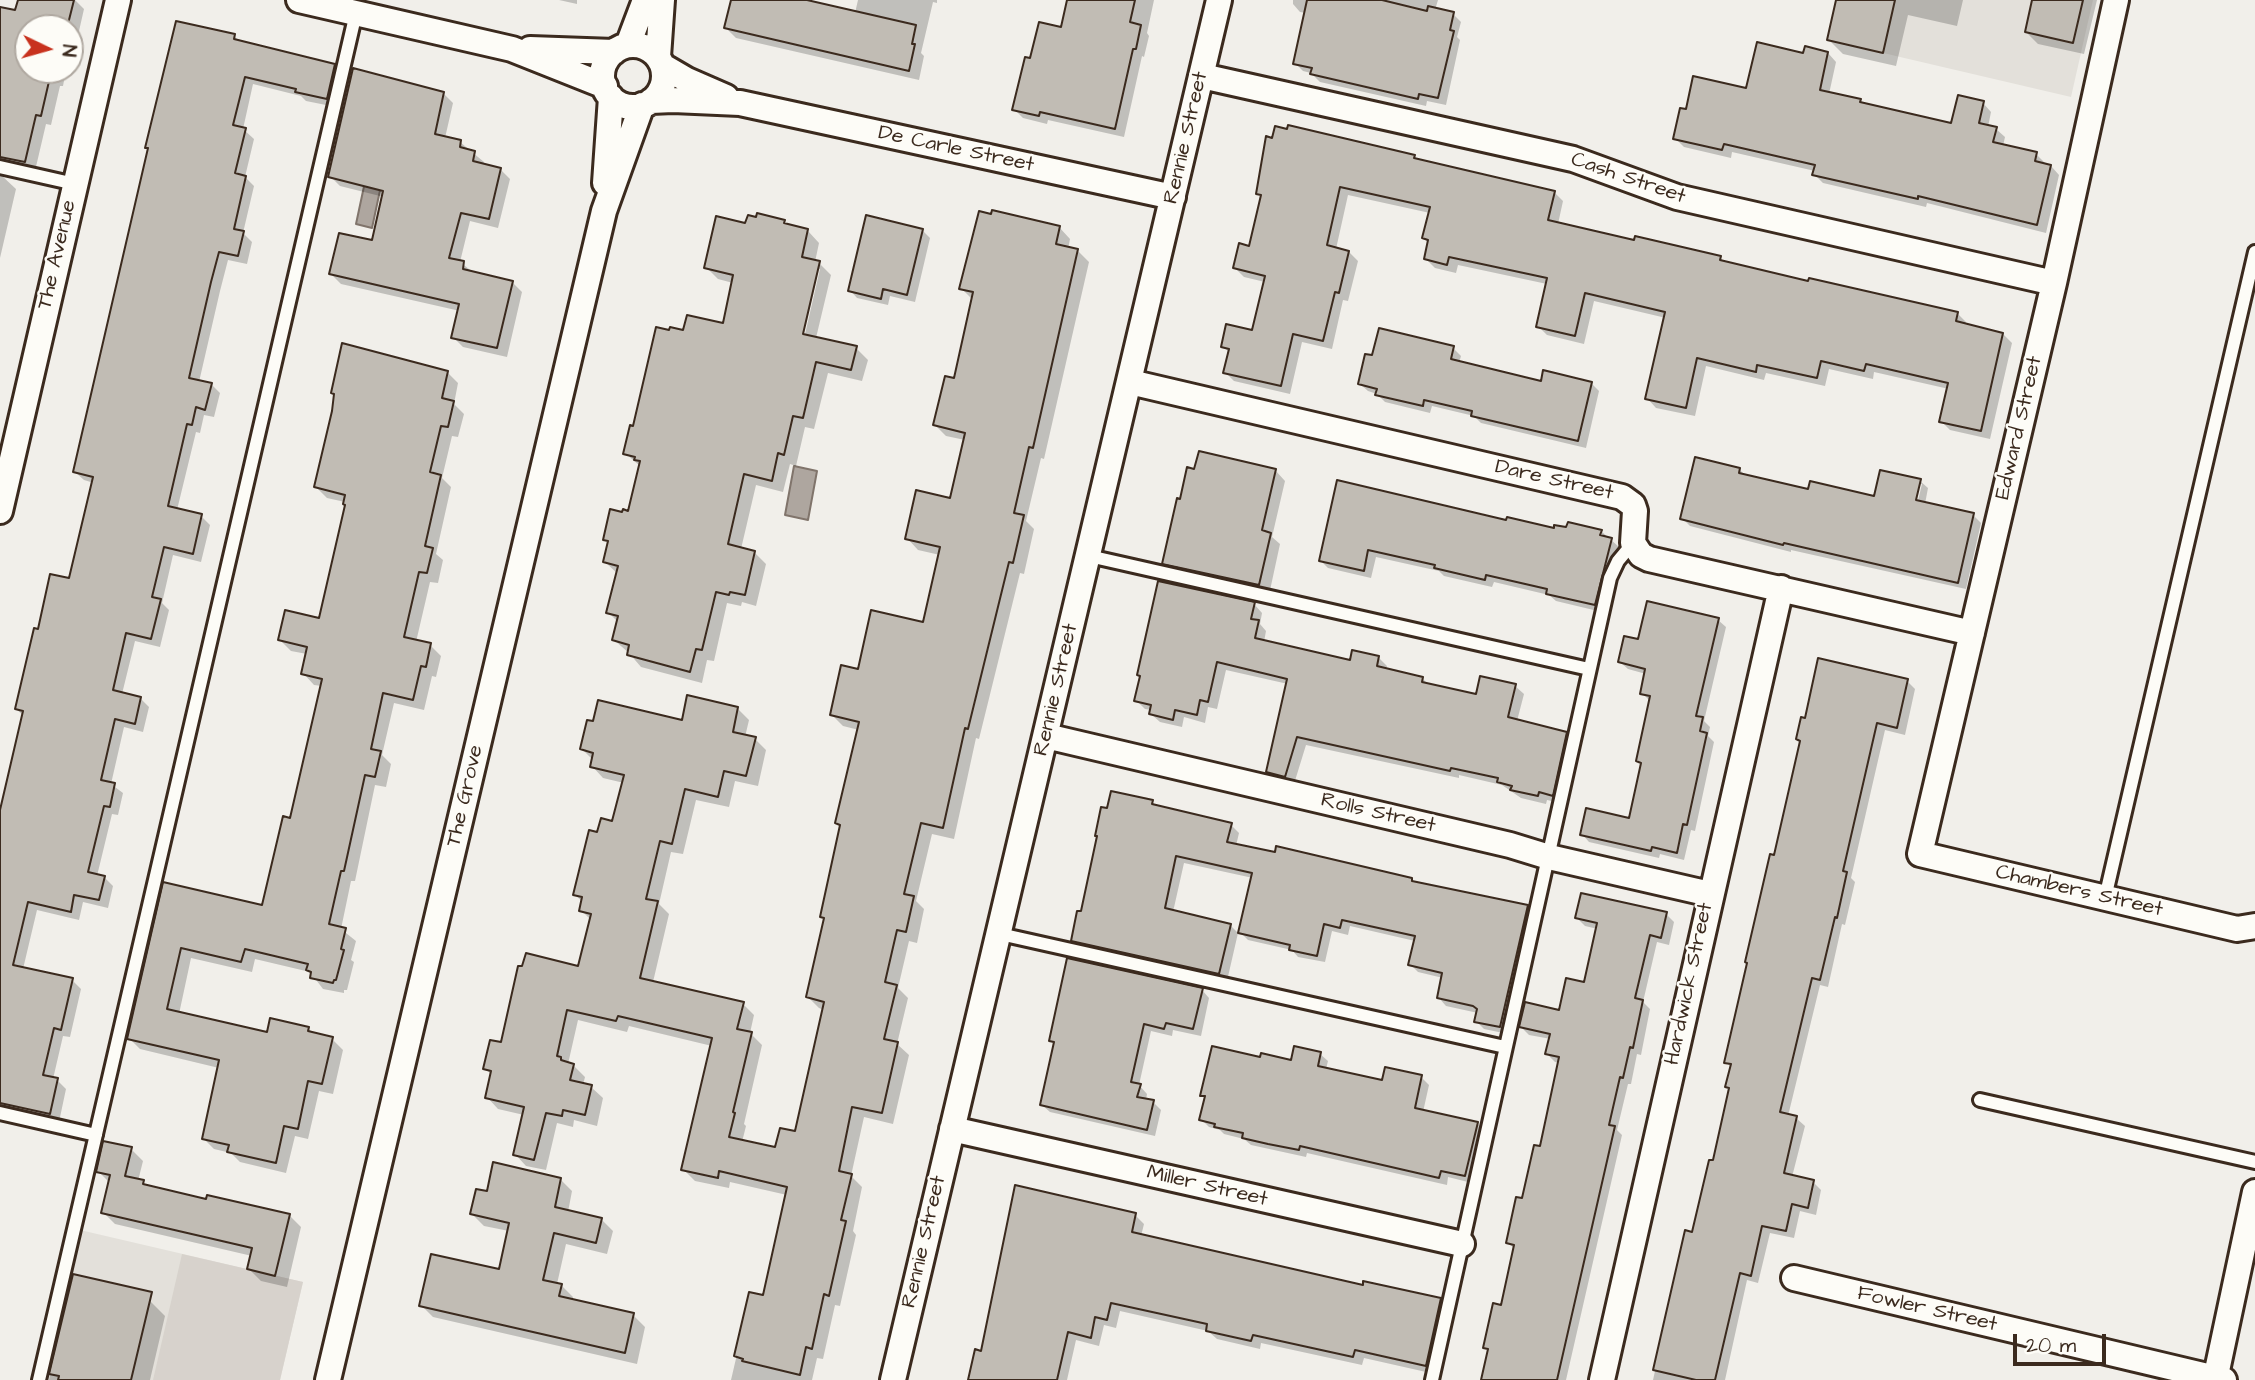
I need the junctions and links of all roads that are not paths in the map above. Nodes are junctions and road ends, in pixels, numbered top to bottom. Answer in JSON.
{"nodes":[{"id":1,"x":118,"y":0,"type":"edge"},
{"id":2,"x":299,"y":0,"type":"edge"},
{"id":3,"x":645,"y":0,"type":"edge"},
{"id":4,"x":662,"y":0,"type":"edge"},
{"id":5,"x":1219,"y":0,"type":"edge"},
{"id":6,"x":2116,"y":0,"type":"edge"},
{"id":7,"x":356,"y":13,"type":"junction"},
{"id":8,"x":512,"y":49,"type":"junction"},
{"id":9,"x":621,"y":49,"type":"junction"},
{"id":10,"x":661,"y":62,"type":"junction"},
{"id":11,"x":1202,"y":76,"type":"junction"},
{"id":12,"x":608,"y":92,"type":"junction"},
{"id":13,"x":646,"y":103,"type":"junction"},
{"id":14,"x":740,"y":103,"type":"junction"},
{"id":15,"x":0,"y":167,"type":"edge"},
{"id":16,"x":75,"y":184,"type":"junction"},
{"id":17,"x":1173,"y":197,"type":"junction"},
{"id":18,"x":604,"y":211,"type":"junction"},
{"id":19,"x":2255,"y":252,"type":"edge"},
{"id":20,"x":2054,"y":283,"type":"junction"},
{"id":21,"x":1129,"y":382,"type":"junction"},
{"id":22,"x":0,"y":510,"type":"edge"},
{"id":23,"x":1633,"y":543,"type":"junction"},
{"id":24,"x":1089,"y":556,"type":"junction"},
{"id":25,"x":1780,"y":588,"type":"junction"},
{"id":26,"x":1972,"y":633,"type":"junction"},
{"id":27,"x":1590,"y":669,"type":"junction"},
{"id":28,"x":1046,"y":736,"type":"junction"},
{"id":29,"x":1920,"y":854,"type":"joint"},
{"id":30,"x":1549,"y":857,"type":"junction"},
{"id":31,"x":1710,"y":894,"type":"junction"},
{"id":32,"x":2105,"y":898,"type":"junction"},
{"id":33,"x":2249,"y":932,"type":"edge"},
{"id":34,"x":1000,"y":934,"type":"junction"},
{"id":35,"x":1505,"y":1047,"type":"junction"},
{"id":36,"x":1980,"y":1100,"type":"dead end"},
{"id":37,"x":0,"y":1113,"type":"edge"},
{"id":38,"x":952,"y":1129,"type":"junction"},
{"id":39,"x":96,"y":1135,"type":"junction"},
{"id":40,"x":2255,"y":1162,"type":"edge"},
{"id":41,"x":2255,"y":1192,"type":"edge"},
{"id":42,"x":1462,"y":1244,"type":"junction"},
{"id":43,"x":1794,"y":1278,"type":"dead end"},
{"id":44,"x":2218,"y":1379,"type":"edge"},
{"id":45,"x":39,"y":1380,"type":"edge"},
{"id":46,"x":328,"y":1380,"type":"edge"},
{"id":47,"x":893,"y":1380,"type":"edge"},
{"id":48,"x":1432,"y":1380,"type":"edge"},
{"id":49,"x":1602,"y":1380,"type":"edge"}],
"edges":[{"from":1,"to":16,"type":"street","name":"The Avenue"},
{"from":2,"to":7,"type":"street"},
{"from":3,"to":9,"type":"street"},
{"from":4,"to":10,"type":"street"},
{"from":5,"to":11,"type":"street","name":"Rennie Street"},
{"from":6,"to":20,"type":"street","name":"Edward Street"},
{"from":7,"to":8,"type":"street"},
{"from":7,"to":39,"type":"lane"},
{"from":8,"to":9,"type":"street"},
{"from":8,"to":12,"type":"street"},
{"from":9,"to":10,"type":"street"},
{"from":9,"to":12,"type":"street"},
{"from":10,"to":13,"type":"street"},
{"from":10,"to":14,"type":"street","name":"De Carle Street"},
{"from":11,"to":17,"type":"street","name":"Rennie Street"},
{"from":11,"to":20,"type":"street","name":"Cash Street"},
{"from":12,"to":13,"type":"street"},
{"from":12,"to":18,"type":"street","name":"The Grove"},
{"from":13,"to":14,"type":"street","name":"De Carle Street"},
{"from":13,"to":18,"type":"street","name":"The Grove"},
{"from":14,"to":17,"type":"street","name":"De Carle Street"},
{"from":15,"to":16,"type":"lane"},
{"from":16,"to":22,"type":"street","name":"The Avenue"},
{"from":17,"to":21,"type":"street","name":"Rennie Street"},
{"from":18,"to":46,"type":"street","name":"The Grove"},
{"from":19,"to":32,"type":"lane"},
{"from":20,"to":26,"type":"street","name":"Edward Street"},
{"from":21,"to":23,"type":"street","name":"Dare Street"},
{"from":21,"to":24,"type":"street","name":"Rennie Street"},
{"from":23,"to":25,"type":"street"},
{"from":23,"to":27,"type":"lane"},
{"from":24,"to":27,"type":"lane"},
{"from":24,"to":28,"type":"street","name":"Rennie Street"},
{"from":25,"to":26,"type":"street"},
{"from":25,"to":31,"type":"street","name":"Hardwick Street"},
{"from":26,"to":29,"type":"street","name":"Edward Street"},
{"from":27,"to":30,"type":"lane"},
{"from":28,"to":30,"type":"street","name":"Rolls Street"},
{"from":28,"to":34,"type":"street","name":"Rennie Street"},
{"from":29,"to":32,"type":"street","name":"Chambers Street"},
{"from":30,"to":31,"type":"street","name":"Rolls Street"},
{"from":30,"to":35,"type":"lane"},
{"from":31,"to":49,"type":"street","name":"Hardwick Street"},
{"from":32,"to":33,"type":"street","name":"Chambers Street"},
{"from":34,"to":35,"type":"lane"},
{"from":34,"to":38,"type":"street","name":"Rennie Street"},
{"from":35,"to":42,"type":"lane"},
{"from":36,"to":40,"type":"lane"},
{"from":37,"to":39,"type":"lane"},
{"from":38,"to":42,"type":"street","name":"Miller Street"},
{"from":38,"to":47,"type":"street","name":"Rennie Street"},
{"from":39,"to":45,"type":"lane"},
{"from":41,"to":44,"type":"street"},
{"from":42,"to":48,"type":"lane"},
{"from":43,"to":44,"type":"street","name":"Fowler Street"}]}
